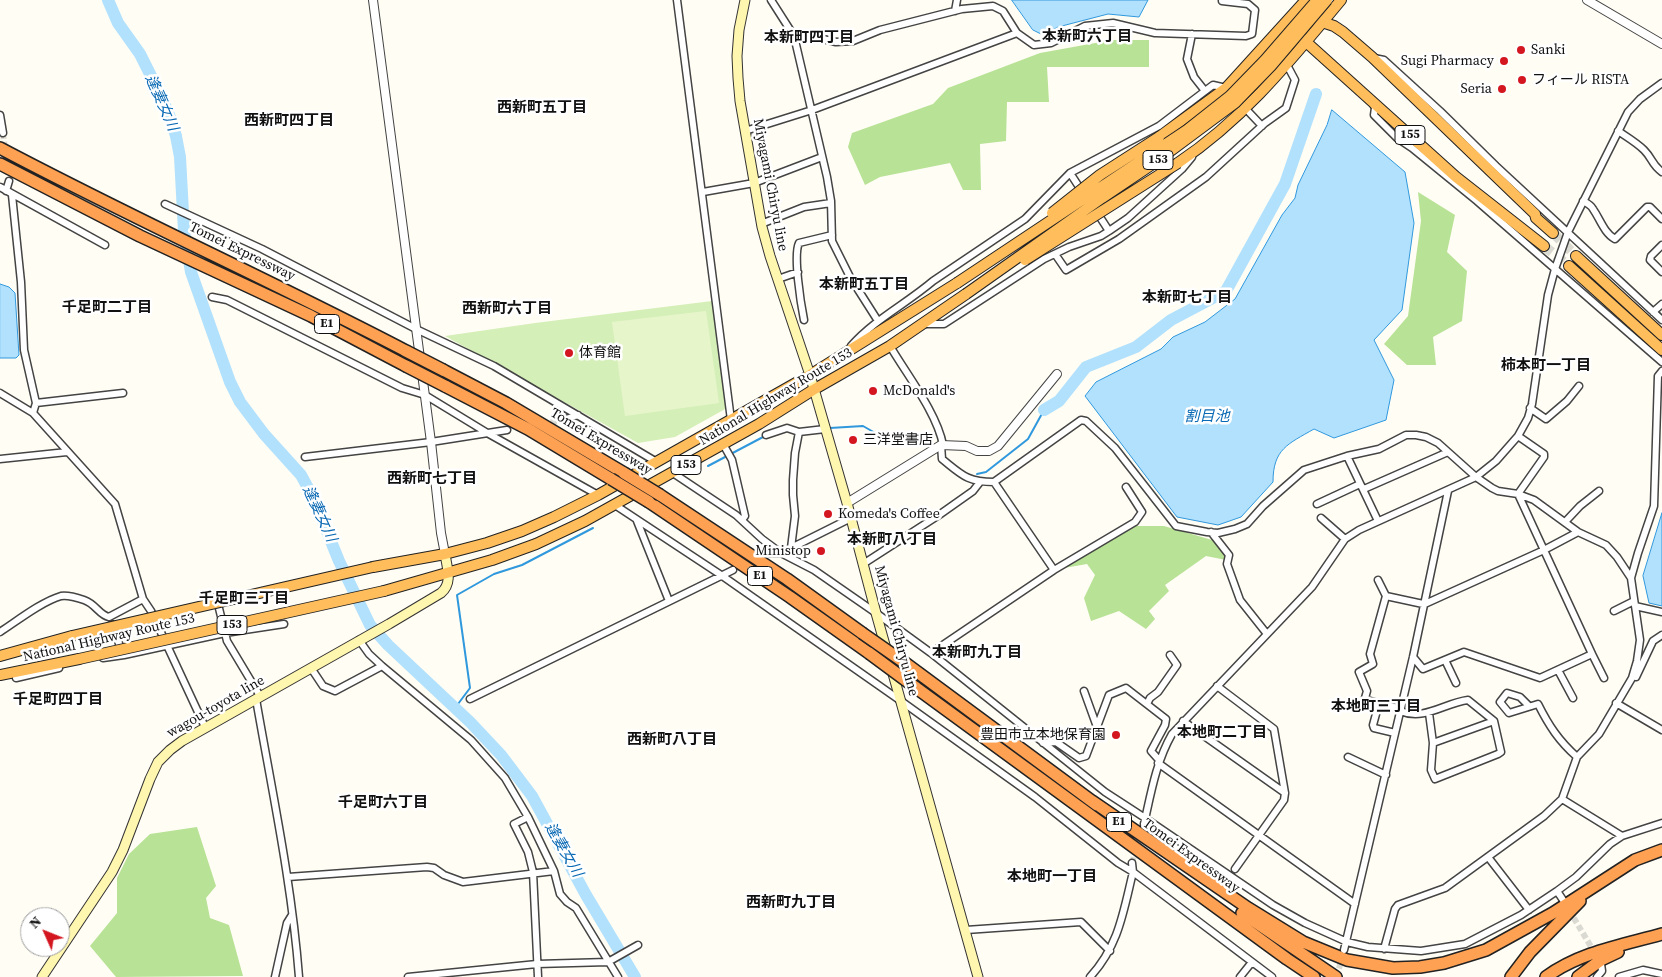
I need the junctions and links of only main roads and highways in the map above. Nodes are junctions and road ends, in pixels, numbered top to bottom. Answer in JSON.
{"nodes":[{"id":1,"x":746,"y":0,"type":"edge"},
{"id":2,"x":1317,"y":0,"type":"edge"},
{"id":3,"x":1327,"y":0,"type":"edge"},
{"id":4,"x":1304,"y":2,"type":"edge"},
{"id":5,"x":1340,"y":2,"type":"edge"},
{"id":6,"x":1322,"y":22,"type":"junction"},
{"id":7,"x":1285,"y":23,"type":"junction"},
{"id":8,"x":1343,"y":32,"type":"junction"},
{"id":9,"x":1306,"y":41,"type":"junction"},
{"id":10,"x":0,"y":148,"type":"edge"},
{"id":11,"x":0,"y":164,"type":"edge"},
{"id":12,"x":1553,"y":233,"type":"tunnel mouth"},
{"id":13,"x":1542,"y":244,"type":"tunnel mouth"},
{"id":14,"x":1576,"y":256,"type":"tunnel mouth"},
{"id":15,"x":1569,"y":266,"type":"tunnel mouth"},
{"id":16,"x":957,"y":283,"type":"junction"},
{"id":17,"x":966,"y":294,"type":"junction"},
{"id":18,"x":1662,"y":335,"type":"edge"},
{"id":19,"x":1662,"y":350,"type":"edge"},
{"id":20,"x":810,"y":376,"type":"junction"},
{"id":21,"x":813,"y":390,"type":"junction"},
{"id":22,"x":445,"y":554,"type":"junction"},
{"id":23,"x":448,"y":573,"type":"junction"},
{"id":24,"x":0,"y":656,"type":"edge"},
{"id":25,"x":0,"y":675,"type":"edge"},
{"id":26,"x":1092,"y":802,"type":"junction"},
{"id":27,"x":1662,"y":850,"type":"edge"},
{"id":28,"x":1602,"y":880,"type":"junction"},
{"id":29,"x":1657,"y":936,"type":"edge"},
{"id":30,"x":42,"y":977,"type":"edge"},
{"id":31,"x":978,"y":977,"type":"edge"},
{"id":32,"x":1314,"y":977,"type":"edge"},
{"id":33,"x":1336,"y":977,"type":"edge"},
{"id":34,"x":1511,"y":977,"type":"edge"},
{"id":35,"x":1546,"y":977,"type":"edge"},
{"id":36,"x":1578,"y":977,"type":"edge"}],
"edges":[{"from":1,"to":20,"type":"main road","name":"Miyagami Chiryu line"},
{"from":2,"to":16,"type":"highway","name":"National Highway Route 153","number":"153","bridge":true},
{"from":3,"to":17,"type":"highway","name":"National Highway Route 153","number":"153","bridge":true},
{"from":4,"to":6,"type":"highway","number":"155"},
{"from":4,"to":7,"type":"highway","number":"153"},
{"from":5,"to":6,"type":"highway","number":"153"},
{"from":5,"to":8,"type":"highway"},
{"from":6,"to":8,"type":"highway","number":"155"},
{"from":6,"to":9,"type":"highway","number":"153"},
{"from":7,"to":9,"type":"highway","number":"155"},
{"from":7,"to":16,"type":"highway","number":"153","bridge":true},
{"from":8,"to":12,"type":"highway","number":"155"},
{"from":9,"to":13,"type":"highway","number":"155"},
{"from":9,"to":17,"type":"highway","number":"153","bridge":true},
{"from":10,"to":26,"type":"highway","name":"Tomei Expressway","number":"E1","bridge":true},
{"from":11,"to":32,"type":"highway","name":"Tomei Expressway","number":"E1","bridge":true},
{"from":14,"to":18,"type":"highway"},
{"from":15,"to":19,"type":"highway"},
{"from":16,"to":20,"type":"highway","name":"National Highway Route 153","number":"153"},
{"from":17,"to":21,"type":"highway","name":"National Highway Route 153","number":"153"},
{"from":20,"to":21,"type":"main road","name":"Miyagami Chiryu line"},
{"from":20,"to":22,"type":"highway","name":"National Highway Route 153","number":"153"},
{"from":21,"to":23,"type":"highway","name":"National Highway Route 153","number":"153"},
{"from":21,"to":31,"type":"main road","name":"Miyagami Chiryu line"},
{"from":22,"to":23,"type":"main road"},
{"from":22,"to":24,"type":"highway","name":"National Highway Route 153","number":"153","bridge":true},
{"from":23,"to":25,"type":"highway","name":"National Highway Route 153","number":"153","bridge":true},
{"from":23,"to":30,"type":"main road","name":"wagou-toyota line"},
{"from":26,"to":28,"type":"highway"},
{"from":26,"to":33,"type":"highway","name":"Tomei Expressway","number":"E1"},
{"from":27,"to":28,"type":"highway"},
{"from":28,"to":34,"type":"highway"},
{"from":29,"to":35,"type":"highway"},
{"from":29,"to":36,"type":"highway"}]}
